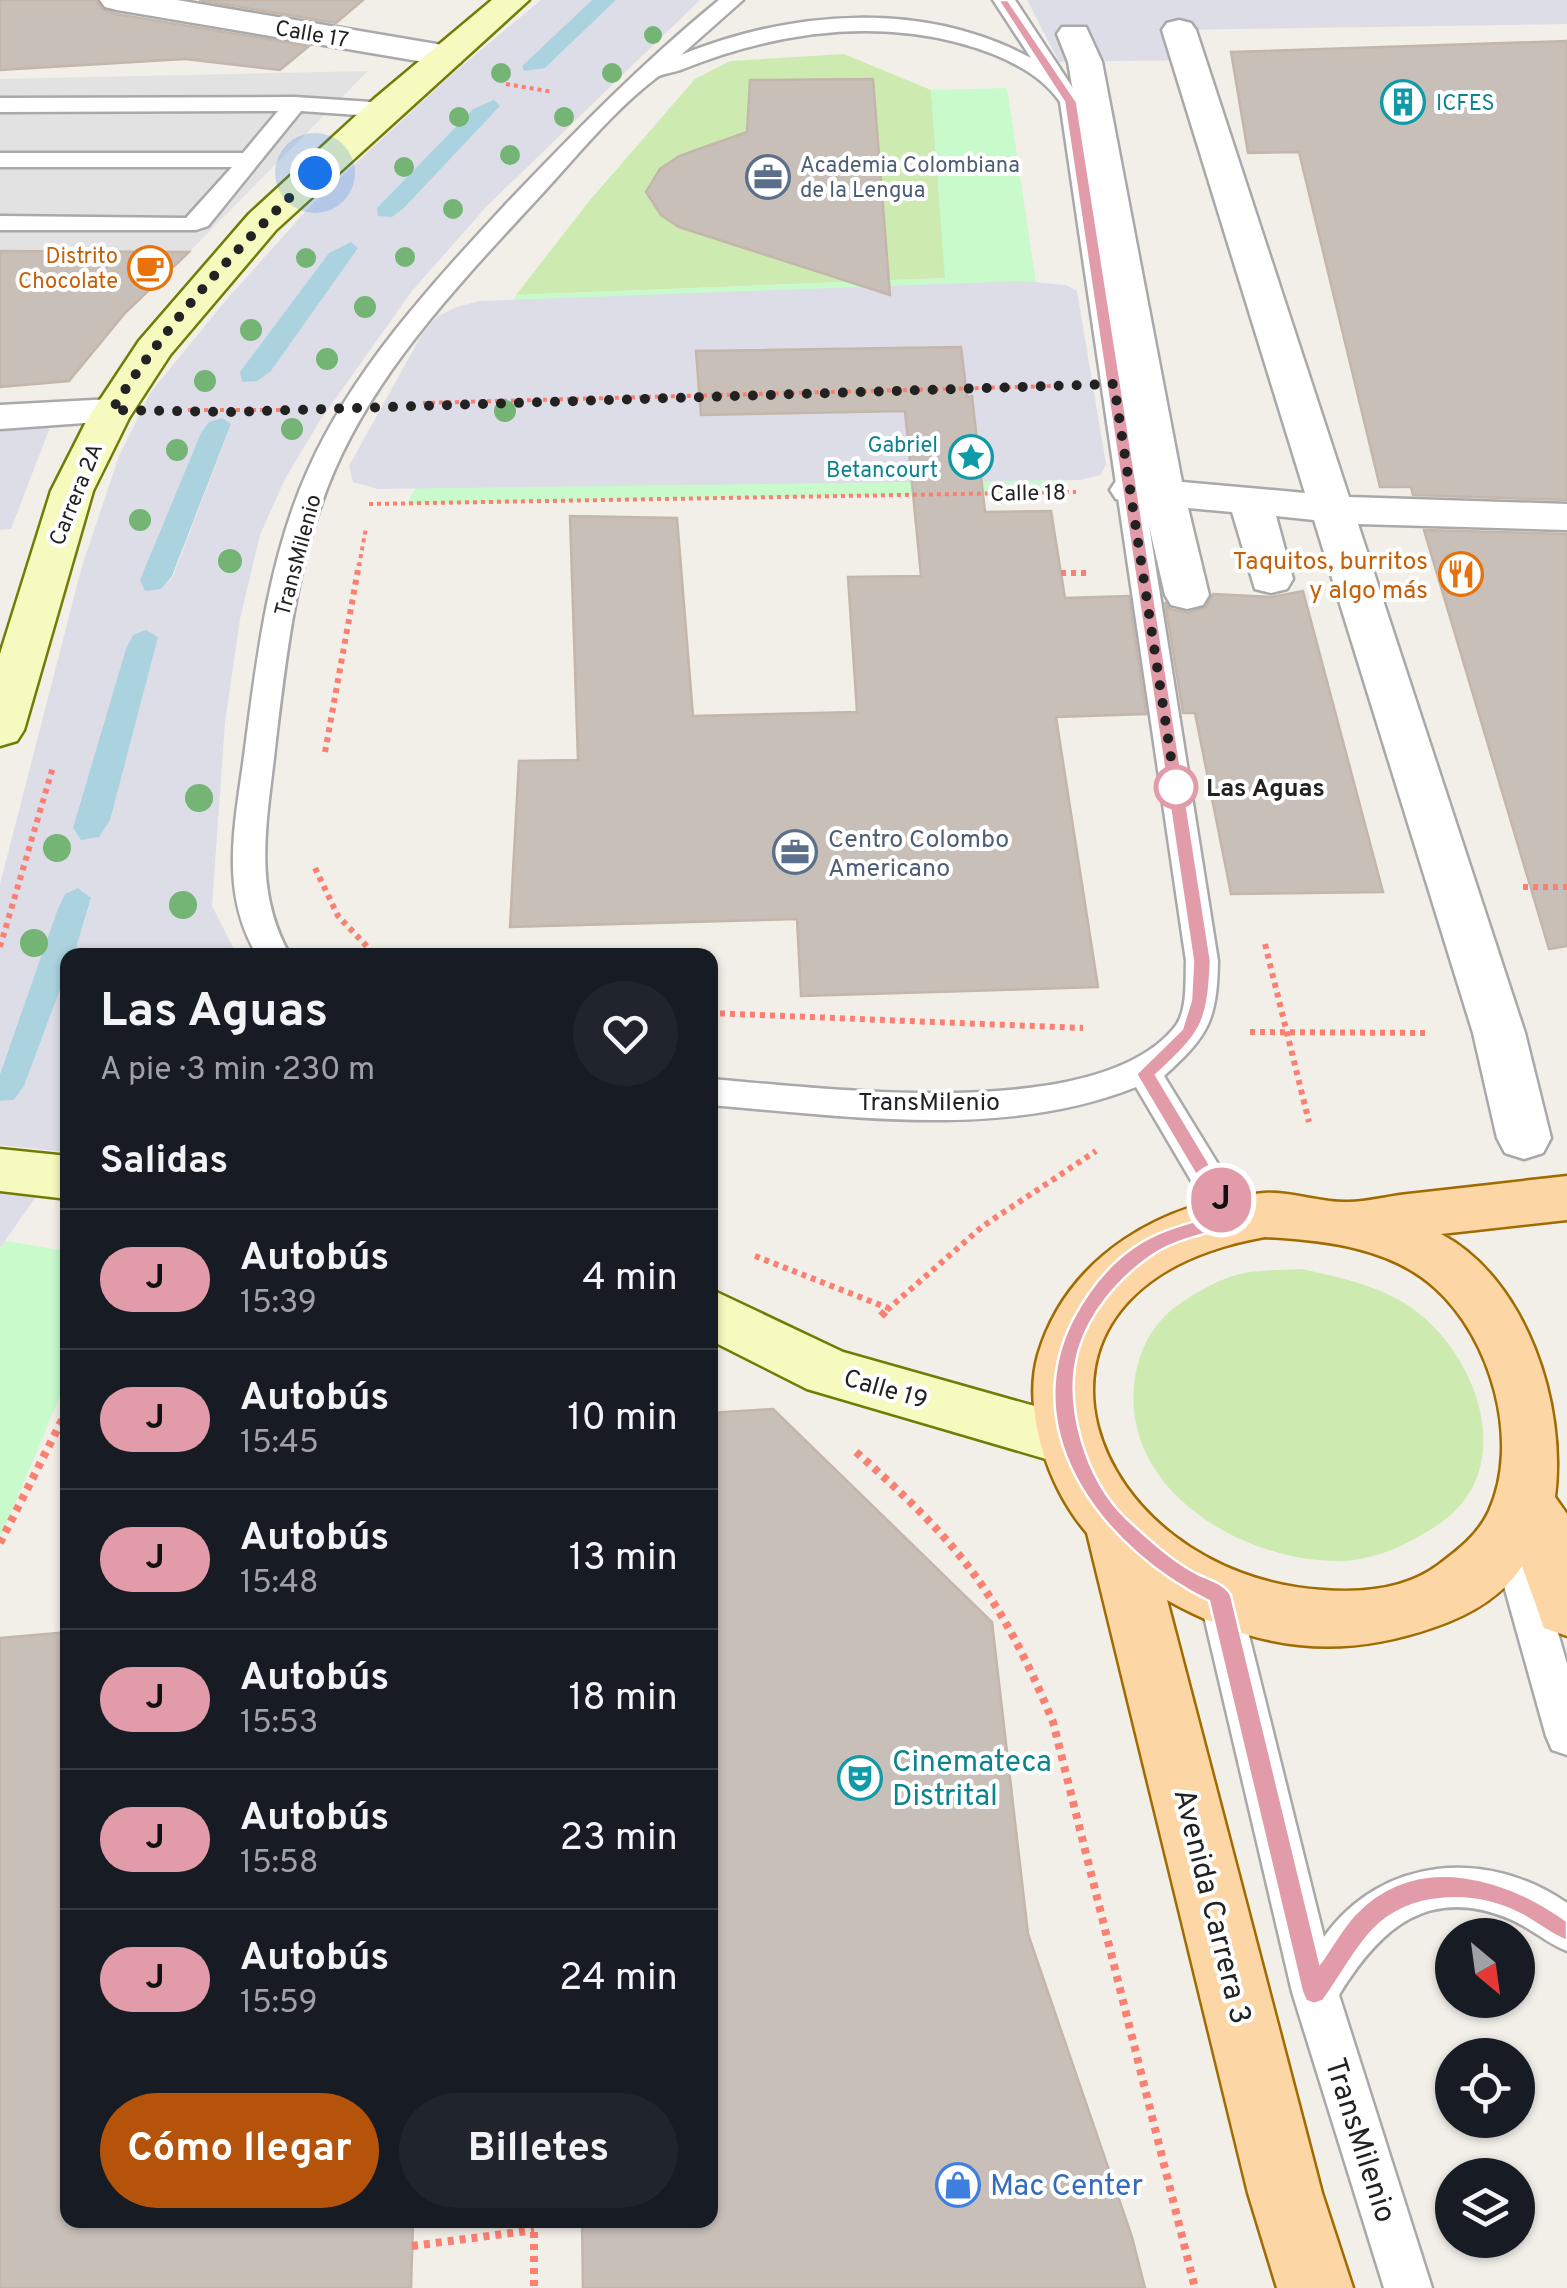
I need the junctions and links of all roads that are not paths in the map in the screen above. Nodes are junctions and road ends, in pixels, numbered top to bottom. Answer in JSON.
{"nodes":[{"id":1,"x":117,"y":0,"type":"edge"},
{"id":2,"x":512,"y":0,"type":"edge"},
{"id":3,"x":732,"y":0,"type":"edge"},
{"id":4,"x":1004,"y":0,"type":"edge"},
{"id":5,"x":1178,"y":30,"type":"dead end"},
{"id":6,"x":1074,"y":34,"type":"dead end"},
{"id":7,"x":440,"y":64,"type":"junction"},
{"id":8,"x":637,"y":82,"type":"junction"},
{"id":9,"x":1063,"y":85,"type":"junction"},
{"id":10,"x":295,"y":104,"type":"junction"},
{"id":11,"x":0,"y":105,"type":"edge"},
{"id":12,"x":387,"y":110,"type":"junction"},
{"id":13,"x":0,"y":160,"type":"edge"},
{"id":14,"x":248,"y":160,"type":"junction"},
{"id":15,"x":0,"y":223,"type":"edge"},
{"id":16,"x":112,"y":410,"type":"junction"},
{"id":17,"x":0,"y":417,"type":"edge"},
{"id":18,"x":1147,"y":492,"type":"junction"},
{"id":19,"x":1252,"y":502,"type":"junction"},
{"id":20,"x":1332,"y":509,"type":"junction"},
{"id":21,"x":1567,"y":517,"type":"edge"},
{"id":22,"x":1271,"y":579,"type":"dead end"},
{"id":23,"x":1187,"y":594,"type":"dead end"},
{"id":24,"x":0,"y":730,"type":"edge"},
{"id":25,"x":271,"y":948,"type":"edge"},
{"id":26,"x":1145,"y":1074,"type":"junction"},
{"id":27,"x":718,"y":1092,"type":"edge"},
{"id":28,"x":1524,"y":1138,"type":"dead end"},
{"id":29,"x":0,"y":1170,"type":"edge"},
{"id":30,"x":60,"y":1177,"type":"edge"},
{"id":31,"x":1567,"y":1198,"type":"edge"},
{"id":32,"x":1232,"y":1218,"type":"junction"},
{"id":33,"x":1347,"y":1224,"type":"junction"},
{"id":34,"x":718,"y":1317,"type":"edge"},
{"id":35,"x":1070,"y":1440,"type":"junction"},
{"id":36,"x":1544,"y":1502,"type":"edge"},
{"id":37,"x":1116,"y":1523,"type":"junction"},
{"id":38,"x":1219,"y":1595,"type":"junction"},
{"id":39,"x":1567,"y":1608,"type":"edge"},
{"id":40,"x":1567,"y":1736,"type":"edge"},
{"id":41,"x":1567,"y":1929,"type":"edge"},
{"id":42,"x":1314,"y":1992,"type":"junction"},
{"id":43,"x":1315,"y":2288,"type":"edge"},
{"id":44,"x":1408,"y":2288,"type":"edge"}],
"edges":[{"from":1,"to":7,"type":"street","name":"Calle 17"},
{"from":2,"to":7,"type":"street","name":"Carrera 2A"},
{"from":3,"to":8,"type":"lane","name":"TransMilenio"},
{"from":4,"to":9,"type":"lane","name":"TransMilenio"},
{"from":5,"to":20,"type":"street"},
{"from":6,"to":18,"type":"street"},
{"from":7,"to":12,"type":"street","name":"Carrera 2A"},
{"from":8,"to":9,"type":"lane","name":"TransMilenio"},
{"from":8,"to":25,"type":"lane","name":"TransMilenio"},
{"from":9,"to":18,"type":"lane","name":"TransMilenio"},
{"from":10,"to":11,"type":"lane"},
{"from":10,"to":12,"type":"lane"},
{"from":10,"to":14,"type":"lane"},
{"from":12,"to":16,"type":"street","name":"Carrera 2A"},
{"from":13,"to":14,"type":"lane"},
{"from":14,"to":15,"type":"lane"},
{"from":16,"to":17,"type":"street"},
{"from":16,"to":24,"type":"street","name":"Carrera 2A"},
{"from":18,"to":19,"type":"street"},
{"from":18,"to":23,"type":"street"},
{"from":18,"to":26,"type":"lane","name":"TransMilenio"},
{"from":19,"to":20,"type":"street"},
{"from":19,"to":22,"type":"street"},
{"from":20,"to":21,"type":"street"},
{"from":20,"to":28,"type":"street"},
{"from":26,"to":27,"type":"lane","name":"TransMilenio"},
{"from":26,"to":32,"type":"lane"},
{"from":29,"to":30,"type":"street"},
{"from":31,"to":33,"type":"main road"},
{"from":32,"to":33,"type":"main road"},
{"from":32,"to":35,"type":"main road"},
{"from":33,"to":36,"type":"main road"},
{"from":34,"to":35,"type":"street","name":"Calle 19"},
{"from":35,"to":37,"type":"main road"},
{"from":36,"to":38,"type":"main road"},
{"from":36,"to":39,"type":"main road"},
{"from":36,"to":40,"type":"lane"},
{"from":37,"to":38,"type":"main road"},
{"from":37,"to":43,"type":"main road","name":"Avenida Carrera 3"},
{"from":38,"to":42,"type":"lane","name":"TransMilenio"},
{"from":41,"to":42,"type":"lane"},
{"from":42,"to":44,"type":"lane","name":"TransMilenio"}]}
